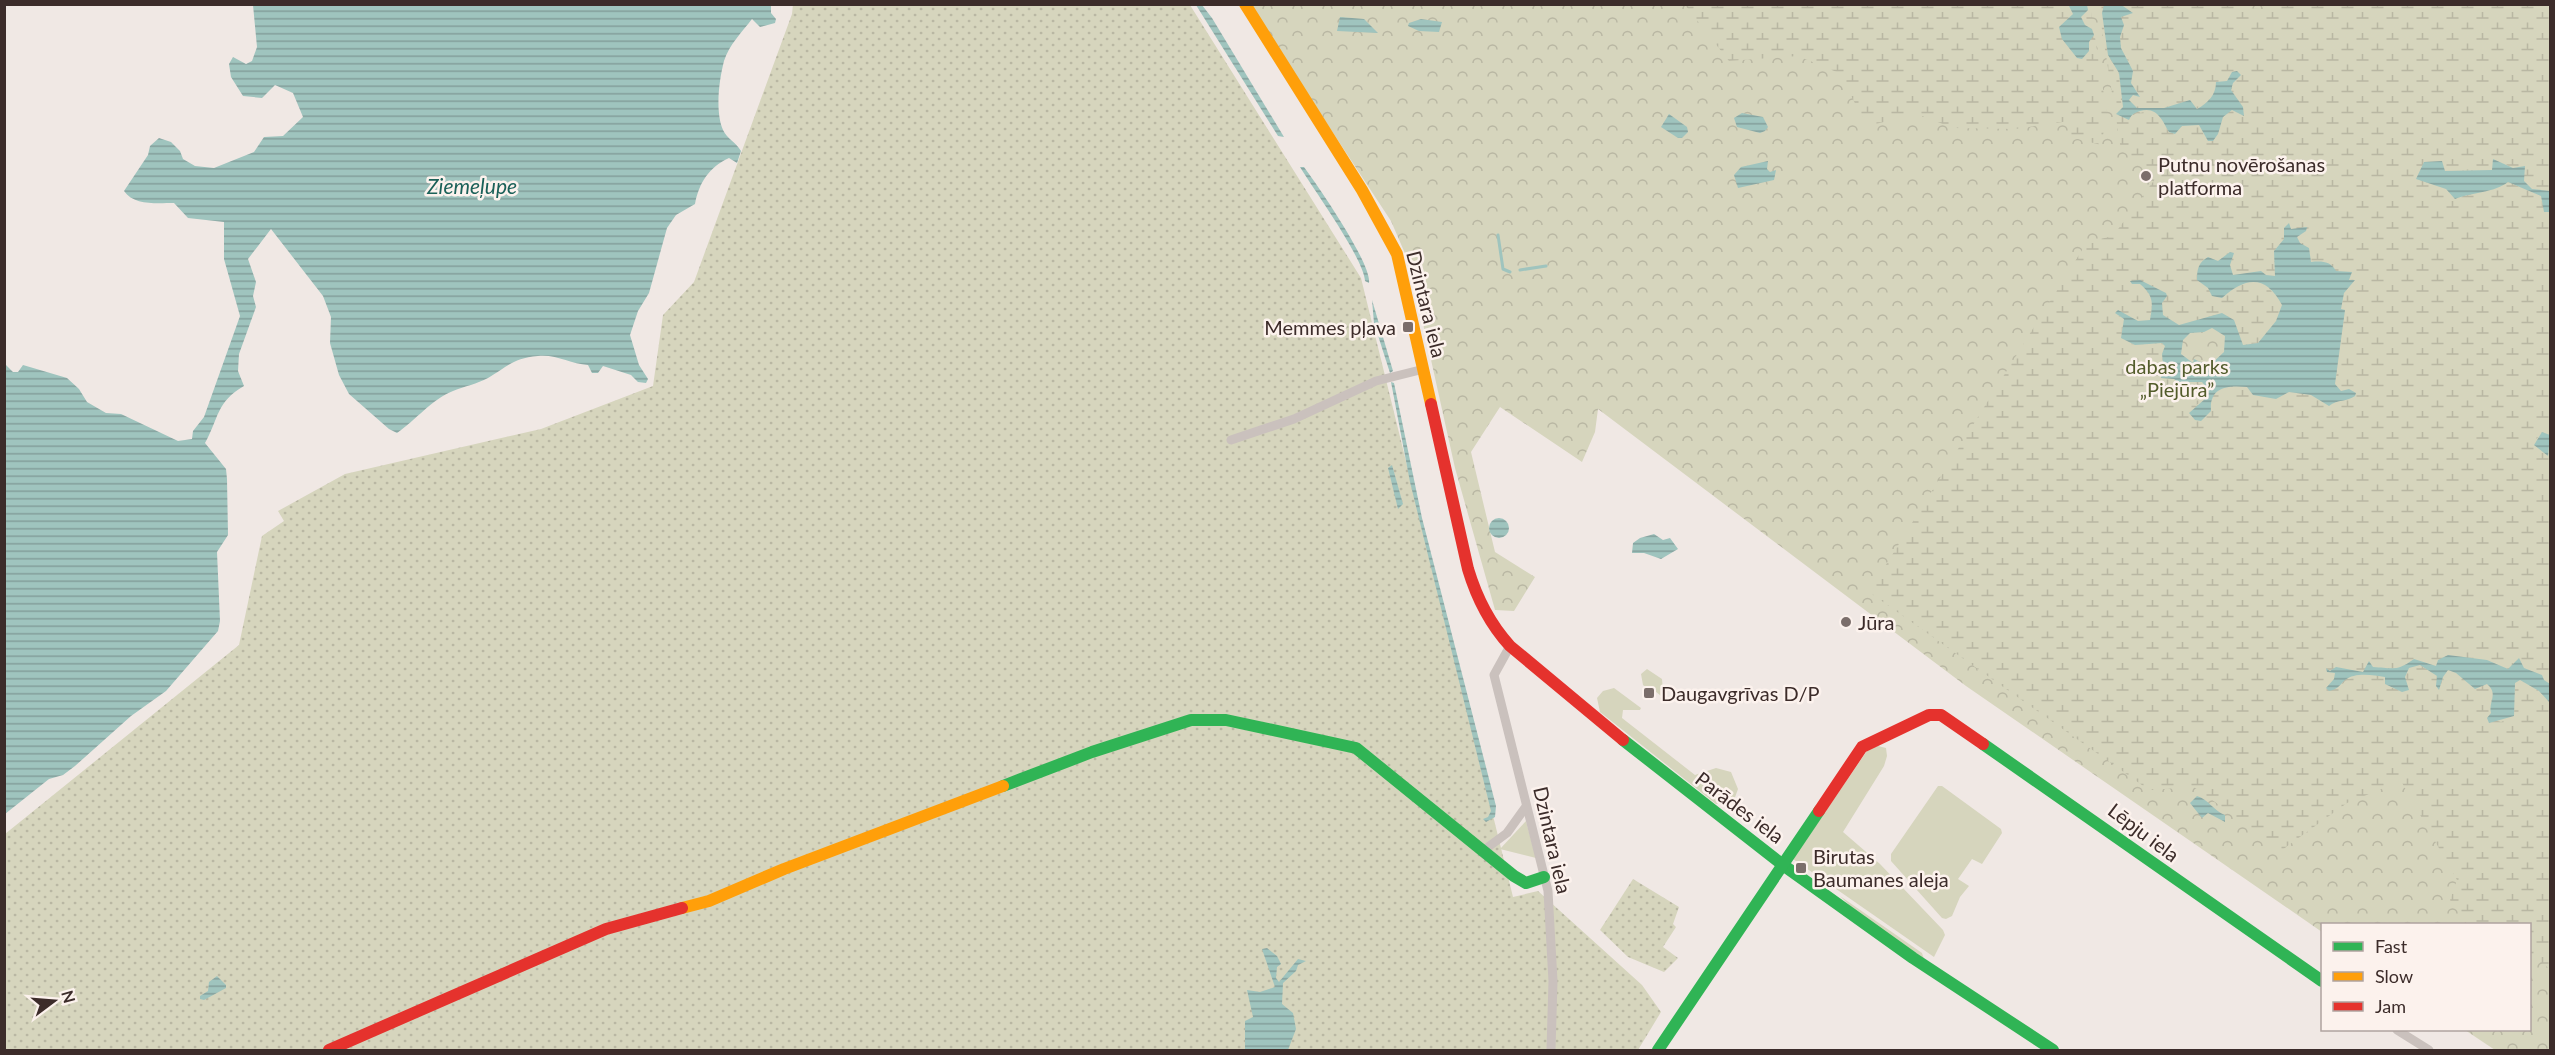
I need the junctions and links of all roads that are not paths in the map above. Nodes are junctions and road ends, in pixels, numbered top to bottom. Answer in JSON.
{"nodes":[{"id":1,"x":1245,"y":4,"type":"edge"},
{"id":2,"x":1424,"y":369,"type":"junction"},
{"id":3,"x":1231,"y":440,"type":"dead end"},
{"id":4,"x":1484,"y":612,"type":"joint"},
{"id":5,"x":1510,"y":646,"type":"junction"},
{"id":6,"x":1525,"y":808,"type":"junction"},
{"id":7,"x":1484,"y":850,"type":"junction"},
{"id":8,"x":1783,"y":864,"type":"junction"},
{"id":9,"x":1544,"y":877,"type":"junction"},
{"id":10,"x":2321,"y":980,"type":"edge"},
{"id":11,"x":2400,"y":1031,"type":"edge"},
{"id":12,"x":329,"y":1050,"type":"edge"},
{"id":13,"x":1551,"y":1050,"type":"edge"},
{"id":14,"x":1658,"y":1050,"type":"edge"},
{"id":15,"x":2053,"y":1050,"type":"edge"},
{"id":16,"x":2429,"y":1050,"type":"edge"}],
"edges":[{"from":1,"to":2,"type":"street","name":"Dzintara iela"},
{"from":2,"to":3,"type":"street"},
{"from":2,"to":4,"type":"street","name":"Dzintara iela"},
{"from":4,"to":5,"type":"street","name":"Parādes iela"},
{"from":5,"to":6,"type":"street","name":"Dzintara iela"},
{"from":5,"to":8,"type":"street","name":"Parādes iela"},
{"from":6,"to":7,"type":"street"},
{"from":6,"to":9,"type":"street","name":"Dzintara iela"},
{"from":7,"to":9,"type":"street"},
{"from":7,"to":12,"type":"street"},
{"from":8,"to":10,"type":"street","name":"Lēpju iela"},
{"from":8,"to":14,"type":"street"},
{"from":8,"to":15,"type":"street","name":"Parādes iela"},
{"from":9,"to":13,"type":"street","name":"Dzintara iela"},
{"from":11,"to":16,"type":"street"}]}
